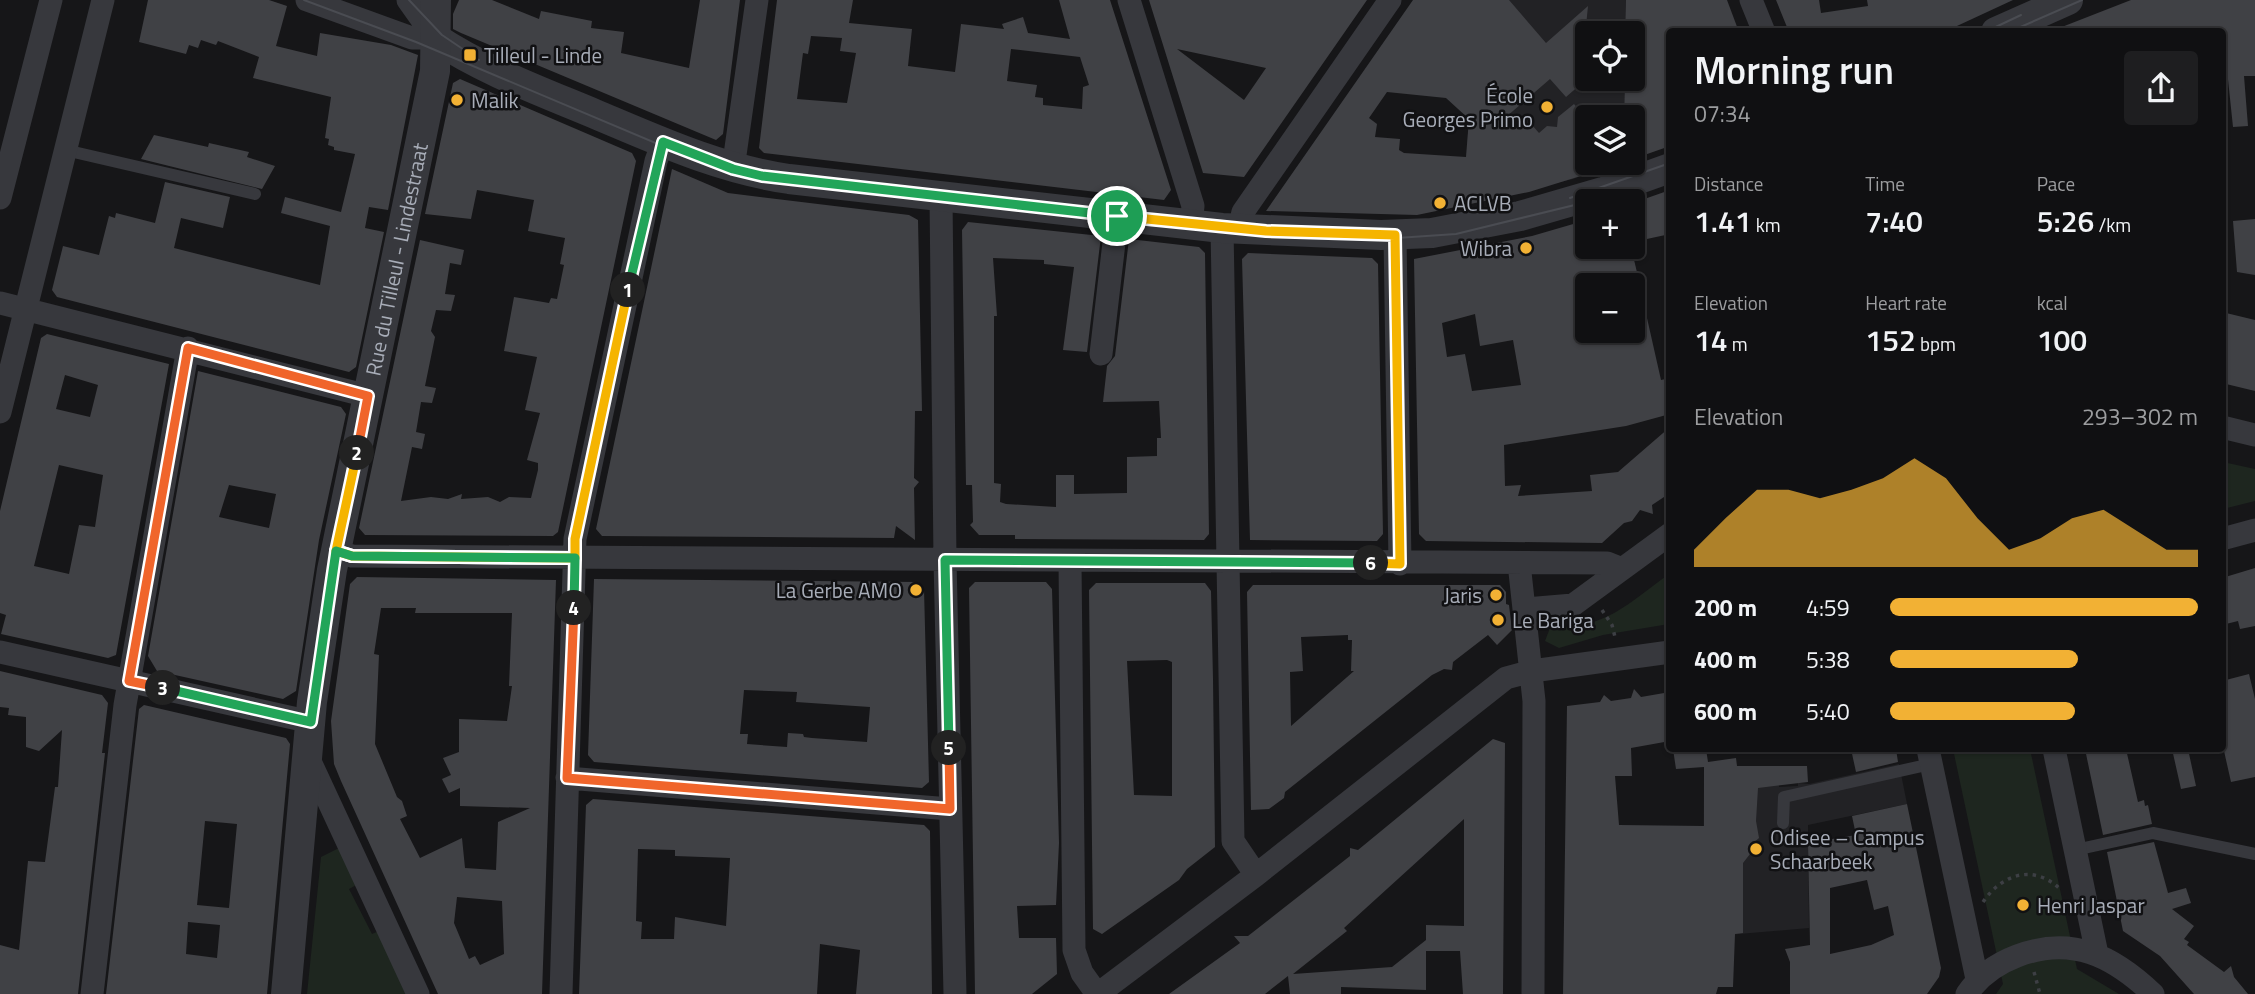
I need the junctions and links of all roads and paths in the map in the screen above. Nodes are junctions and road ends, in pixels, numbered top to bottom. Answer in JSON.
{"nodes":[{"id":1,"x":51,"y":0,"type":"edge"},
{"id":2,"x":103,"y":0,"type":"edge"},
{"id":3,"x":307,"y":0,"type":"edge"},
{"id":4,"x":408,"y":0,"type":"edge"},
{"id":5,"x":436,"y":0,"type":"edge"},
{"id":6,"x":757,"y":0,"type":"edge"},
{"id":7,"x":1129,"y":0,"type":"edge"},
{"id":8,"x":1390,"y":0,"type":"edge"},
{"id":9,"x":1751,"y":0,"type":"edge"},
{"id":10,"x":2068,"y":0,"type":"edge"},
{"id":11,"x":1762,"y":28,"type":"edge"},
{"id":12,"x":2005,"y":28,"type":"edge"},
{"id":13,"x":435,"y":38,"type":"junction"},
{"id":14,"x":663,"y":142,"type":"junction"},
{"id":15,"x":65,"y":150,"type":"junction"},
{"id":16,"x":733,"y":169,"type":"junction"},
{"id":17,"x":1666,"y":169,"type":"edge"},
{"id":18,"x":2,"y":185,"type":"edge"},
{"id":19,"x":255,"y":194,"type":"dead end"},
{"id":20,"x":942,"y":197,"type":"junction"},
{"id":21,"x":1117,"y":216,"type":"junction"},
{"id":22,"x":1191,"y":225,"type":"junction"},
{"id":23,"x":1231,"y":228,"type":"junction"},
{"id":24,"x":1395,"y":235,"type":"junction"},
{"id":25,"x":0,"y":303,"type":"edge"},
{"id":26,"x":25,"y":309,"type":"junction"},
{"id":27,"x":188,"y":348,"type":"junction"},
{"id":28,"x":1101,"y":354,"type":"dead end"},
{"id":29,"x":368,"y":396,"type":"junction"},
{"id":30,"x":0,"y":412,"type":"edge"},
{"id":31,"x":2226,"y":428,"type":"edge"},
{"id":32,"x":2254,"y":433,"type":"edge"},
{"id":33,"x":2255,"y":530,"type":"edge"},
{"id":34,"x":1666,"y":537,"type":"edge"},
{"id":35,"x":2226,"y":538,"type":"edge"},
{"id":36,"x":336,"y":551,"type":"junction"},
{"id":37,"x":575,"y":558,"type":"junction"},
{"id":38,"x":945,"y":560,"type":"junction"},
{"id":39,"x":1070,"y":562,"type":"junction"},
{"id":40,"x":1228,"y":562,"type":"junction"},
{"id":41,"x":1519,"y":563,"type":"junction"},
{"id":42,"x":1400,"y":564,"type":"junction"},
{"id":43,"x":1622,"y":569,"type":"junction"},
{"id":44,"x":1591,"y":595,"type":"junction"},
{"id":45,"x":1526,"y":609,"type":"junction"},
{"id":46,"x":0,"y":652,"type":"edge"},
{"id":47,"x":1666,"y":653,"type":"edge"},
{"id":48,"x":1619,"y":660,"type":"junction"},
{"id":49,"x":1532,"y":671,"type":"junction"},
{"id":50,"x":129,"y":681,"type":"junction"},
{"id":51,"x":311,"y":722,"type":"junction"},
{"id":52,"x":2055,"y":752,"type":"edge"},
{"id":53,"x":1930,"y":756,"type":"edge"},
{"id":54,"x":308,"y":757,"type":"junction"},
{"id":55,"x":567,"y":778,"type":"junction"},
{"id":56,"x":950,"y":809,"type":"junction"},
{"id":57,"x":1783,"y":823,"type":"dead end"},
{"id":58,"x":2075,"y":850,"type":"junction"},
{"id":59,"x":2255,"y":854,"type":"edge"},
{"id":60,"x":1256,"y":875,"type":"junction"},
{"id":61,"x":2065,"y":894,"type":"dead end"},
{"id":62,"x":1979,"y":907,"type":"dead end"},
{"id":63,"x":2097,"y":954,"type":"junction"},
{"id":64,"x":2033,"y":967,"type":"dead end"},
{"id":65,"x":1972,"y":987,"type":"edge"},
{"id":66,"x":92,"y":994,"type":"edge"},
{"id":67,"x":286,"y":994,"type":"edge"},
{"id":68,"x":418,"y":994,"type":"edge"},
{"id":69,"x":561,"y":994,"type":"edge"},
{"id":70,"x":955,"y":994,"type":"edge"},
{"id":71,"x":1098,"y":994,"type":"edge"},
{"id":72,"x":1533,"y":994,"type":"edge"},
{"id":73,"x":2040,"y":994,"type":"edge"},
{"id":74,"x":2153,"y":994,"type":"edge"}],
"edges":[{"from":1,"to":18,"type":"street"},
{"from":2,"to":15,"type":"street"},
{"from":3,"to":13,"type":"street"},
{"from":4,"to":13,"type":"street"},
{"from":5,"to":13,"type":"street","name":"Rue du Tilleul - Lindestraat"},
{"from":6,"to":16,"type":"street"},
{"from":7,"to":22,"type":"street"},
{"from":8,"to":23,"type":"street"},
{"from":9,"to":11,"type":"street"},
{"from":10,"to":12,"type":"street"},
{"from":13,"to":14,"type":"street"},
{"from":13,"to":29,"type":"street","name":"Rue du Tilleul - Lindestraat"},
{"from":14,"to":16,"type":"street"},
{"from":14,"to":37,"type":"street"},
{"from":15,"to":19,"type":"lane"},
{"from":15,"to":26,"type":"street"},
{"from":16,"to":20,"type":"street"},
{"from":17,"to":24,"type":"street"},
{"from":20,"to":21,"type":"street"},
{"from":20,"to":38,"type":"street"},
{"from":21,"to":22,"type":"street"},
{"from":21,"to":28,"type":"street"},
{"from":22,"to":23,"type":"street"},
{"from":23,"to":24,"type":"street"},
{"from":23,"to":40,"type":"street"},
{"from":24,"to":42,"type":"street"},
{"from":25,"to":26,"type":"street"},
{"from":26,"to":27,"type":"street"},
{"from":26,"to":30,"type":"street"},
{"from":27,"to":29,"type":"street"},
{"from":27,"to":50,"type":"street"},
{"from":29,"to":36,"type":"street","name":"Rue du Tilleul - Lindestraat"},
{"from":31,"to":32,"type":"street"},
{"from":33,"to":35,"type":"street"},
{"from":34,"to":43,"type":"street"},
{"from":36,"to":37,"type":"street"},
{"from":36,"to":51,"type":"street","name":"Rue du Tilleul - Lindestraat"},
{"from":37,"to":38,"type":"street"},
{"from":37,"to":55,"type":"street"},
{"from":38,"to":39,"type":"street"},
{"from":38,"to":56,"type":"street"},
{"from":39,"to":40,"type":"street"},
{"from":39,"to":71,"type":"street"},
{"from":40,"to":42,"type":"street"},
{"from":40,"to":60,"type":"street"},
{"from":41,"to":42,"type":"street"},
{"from":41,"to":43,"type":"street"},
{"from":41,"to":45,"type":"street"},
{"from":43,"to":44,"type":"street"},
{"from":44,"to":45,"type":"street"},
{"from":44,"to":48,"type":"path"},
{"from":45,"to":49,"type":"street"},
{"from":46,"to":50,"type":"street"},
{"from":47,"to":48,"type":"street"},
{"from":48,"to":49,"type":"street"},
{"from":49,"to":60,"type":"street"},
{"from":49,"to":72,"type":"street"},
{"from":50,"to":51,"type":"street"},
{"from":50,"to":66,"type":"street"},
{"from":51,"to":54,"type":"street","name":"Rue du Tilleul - Lindestraat"},
{"from":52,"to":58,"type":"street"},
{"from":53,"to":57,"type":"lane"},
{"from":53,"to":65,"type":"street"},
{"from":54,"to":67,"type":"street"},
{"from":54,"to":68,"type":"street","name":"Rue du Tilleul - Lindestraat"},
{"from":55,"to":56,"type":"street"},
{"from":55,"to":69,"type":"street"},
{"from":56,"to":70,"type":"street"},
{"from":58,"to":59,"type":"lane"},
{"from":58,"to":63,"type":"street"},
{"from":60,"to":71,"type":"street"},
{"from":61,"to":62,"type":"path"},
{"from":63,"to":65,"type":"street"},
{"from":63,"to":74,"type":"street"},
{"from":64,"to":73,"type":"path"}]}
